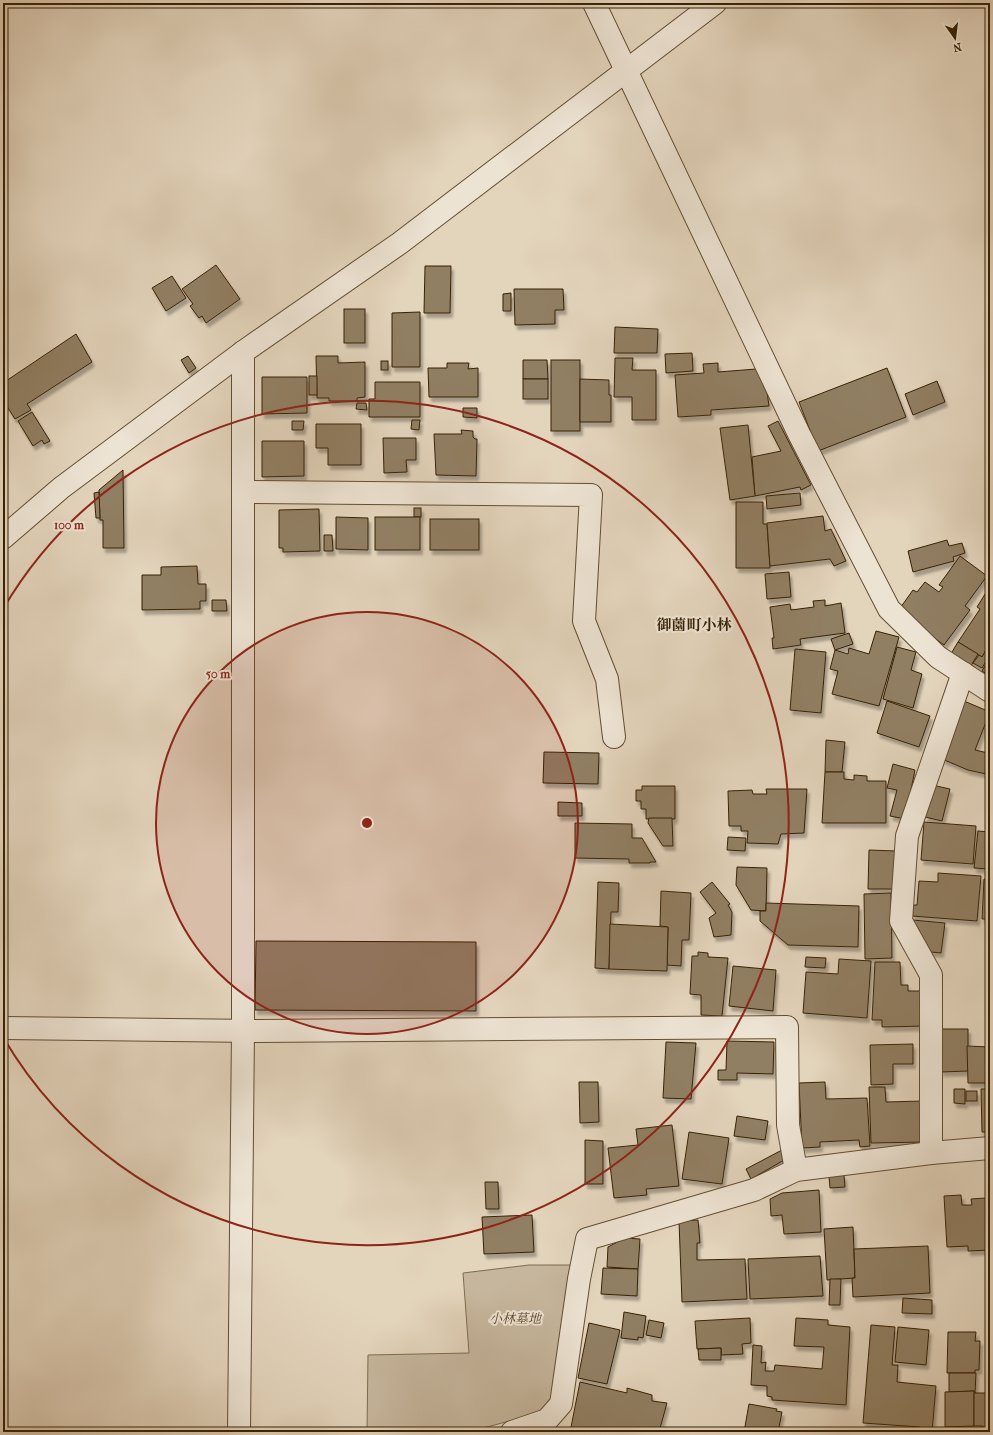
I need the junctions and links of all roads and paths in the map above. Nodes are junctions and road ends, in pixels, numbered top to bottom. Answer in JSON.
{"nodes":[{"id":1,"x":594,"y":3,"type":"edge"},
{"id":2,"x":715,"y":3,"type":"edge"},
{"id":3,"x":626,"y":70,"type":"junction"},
{"id":4,"x":243,"y":352,"type":"junction"},
{"id":5,"x":243,"y":492,"type":"junction"},
{"id":6,"x":3,"y":538,"type":"edge"},
{"id":7,"x":963,"y":673,"type":"junction"},
{"id":8,"x":990,"y":692,"type":"edge"},
{"id":9,"x":614,"y":737,"type":"dead end"},
{"id":10,"x":3,"y":1028,"type":"edge"},
{"id":11,"x":243,"y":1030,"type":"junction"},
{"id":12,"x":990,"y":1148,"type":"edge"},
{"id":13,"x":931,"y":1153,"type":"junction"},
{"id":14,"x":796,"y":1170,"type":"junction"},
{"id":15,"x":547,"y":1426,"type":"edge"},
{"id":16,"x":239,"y":1432,"type":"edge"},
{"id":17,"x":512,"y":1432,"type":"edge"}],
"edges":[{"from":1,"to":3,"type":"street"},
{"from":2,"to":3,"type":"street"},
{"from":3,"to":4,"type":"street"},
{"from":3,"to":7,"type":"street"},
{"from":4,"to":5,"type":"street"},
{"from":4,"to":6,"type":"street"},
{"from":5,"to":9,"type":"street"},
{"from":5,"to":11,"type":"street"},
{"from":7,"to":8,"type":"street"},
{"from":7,"to":13,"type":"street"},
{"from":10,"to":11,"type":"street"},
{"from":11,"to":14,"type":"street"},
{"from":11,"to":16,"type":"street"},
{"from":12,"to":13,"type":"street"},
{"from":13,"to":14,"type":"street"},
{"from":14,"to":15,"type":"street"},
{"from":15,"to":17,"type":"street"}]}
